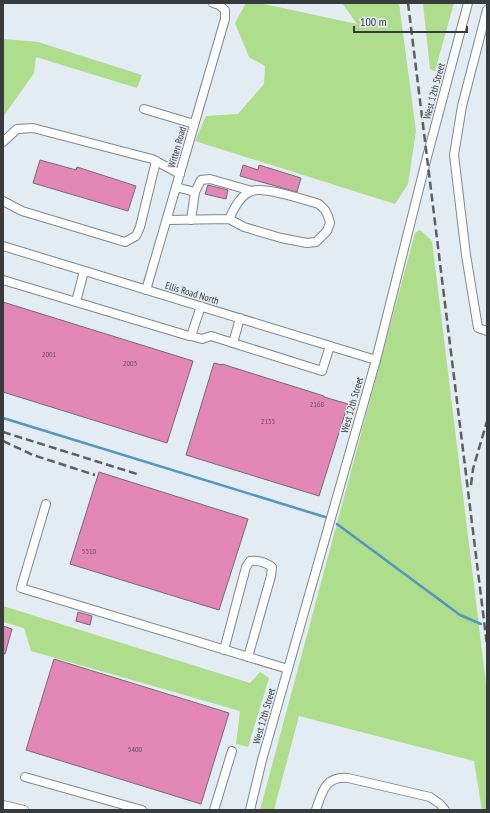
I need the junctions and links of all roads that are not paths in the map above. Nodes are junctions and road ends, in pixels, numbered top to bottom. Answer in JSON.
{"nodes":[{"id":1,"x":213,"y":3,"type":"edge"},
{"id":2,"x":468,"y":3,"type":"edge"},
{"id":3,"x":487,"y":10,"type":"edge"},
{"id":4,"x":144,"y":109,"type":"dead end"},
{"id":5,"x":194,"y":124,"type":"junction"},
{"id":6,"x":3,"y":142,"type":"edge"},
{"id":7,"x":156,"y":161,"type":"junction"},
{"id":8,"x":180,"y":174,"type":"junction"},
{"id":9,"x":176,"y":187,"type":"junction"},
{"id":10,"x":252,"y":191,"type":"junction"},
{"id":11,"x":195,"y":192,"type":"junction"},
{"id":12,"x":3,"y":201,"type":"edge"},
{"id":13,"x":229,"y":219,"type":"junction"},
{"id":14,"x":167,"y":220,"type":"junction"},
{"id":15,"x":192,"y":220,"type":"junction"},
{"id":16,"x":3,"y":246,"type":"edge"},
{"id":17,"x":84,"y":271,"type":"junction"},
{"id":18,"x":3,"y":280,"type":"edge"},
{"id":19,"x":146,"y":290,"type":"junction"},
{"id":20,"x":76,"y":302,"type":"junction"},
{"id":21,"x":201,"y":306,"type":"junction"},
{"id":22,"x":240,"y":318,"type":"junction"},
{"id":23,"x":487,"y":331,"type":"edge"},
{"id":24,"x":191,"y":336,"type":"junction"},
{"id":25,"x":233,"y":343,"type":"junction"},
{"id":26,"x":330,"y":346,"type":"junction"},
{"id":27,"x":376,"y":360,"type":"junction"},
{"id":28,"x":46,"y":504,"type":"dead end"},
{"id":29,"x":224,"y":650,"type":"junction"},
{"id":30,"x":248,"y":657,"type":"junction"},
{"id":31,"x":288,"y":669,"type":"junction"},
{"id":32,"x":232,"y":751,"type":"dead end"},
{"id":33,"x":25,"y":777,"type":"dead end"},
{"id":34,"x":3,"y":805,"type":"edge"},
{"id":35,"x":24,"y":810,"type":"edge"},
{"id":36,"x":142,"y":810,"type":"edge"},
{"id":37,"x":214,"y":810,"type":"edge"},
{"id":38,"x":250,"y":810,"type":"edge"},
{"id":39,"x":316,"y":810,"type":"edge"},
{"id":40,"x":445,"y":810,"type":"edge"}],
"edges":[{"from":1,"to":5,"type":"street","name":"Witten Road"},
{"from":2,"to":27,"type":"street","name":"West 12th Street"},
{"from":3,"to":23,"type":"street"},
{"from":4,"to":5,"type":"street"},
{"from":5,"to":8,"type":"street","name":"Witten Road"},
{"from":6,"to":7,"type":"street"},
{"from":7,"to":8,"type":"street"},
{"from":7,"to":12,"type":"street"},
{"from":8,"to":9,"type":"street","name":"Witten Road"},
{"from":9,"to":11,"type":"street"},
{"from":9,"to":14,"type":"street","name":"Witten Road"},
{"from":10,"to":11,"type":"street"},
{"from":10,"to":13,"type":"street"},
{"from":10,"to":13,"type":"street"},
{"from":11,"to":15,"type":"street"},
{"from":13,"to":15,"type":"street"},
{"from":14,"to":15,"type":"street"},
{"from":14,"to":19,"type":"street","name":"Witten Road"},
{"from":16,"to":17,"type":"street","name":"Ellis Road North"},
{"from":17,"to":19,"type":"street","name":"Ellis Road North"},
{"from":17,"to":20,"type":"street"},
{"from":18,"to":20,"type":"street"},
{"from":19,"to":21,"type":"street","name":"Ellis Road North"},
{"from":20,"to":24,"type":"street"},
{"from":21,"to":22,"type":"street","name":"Ellis Road North"},
{"from":21,"to":24,"type":"street"},
{"from":22,"to":25,"type":"street"},
{"from":22,"to":26,"type":"street","name":"Ellis Road North"},
{"from":24,"to":25,"type":"street"},
{"from":25,"to":26,"type":"street"},
{"from":26,"to":27,"type":"street","name":"Ellis Road North"},
{"from":27,"to":31,"type":"street","name":"West 12th Street"},
{"from":28,"to":29,"type":"street"},
{"from":29,"to":30,"type":"street"},
{"from":29,"to":30,"type":"street"},
{"from":30,"to":31,"type":"street"},
{"from":31,"to":38,"type":"street","name":"West 12th Street"},
{"from":32,"to":37,"type":"street"},
{"from":33,"to":36,"type":"street"},
{"from":34,"to":35,"type":"street"},
{"from":39,"to":40,"type":"street"}]}
